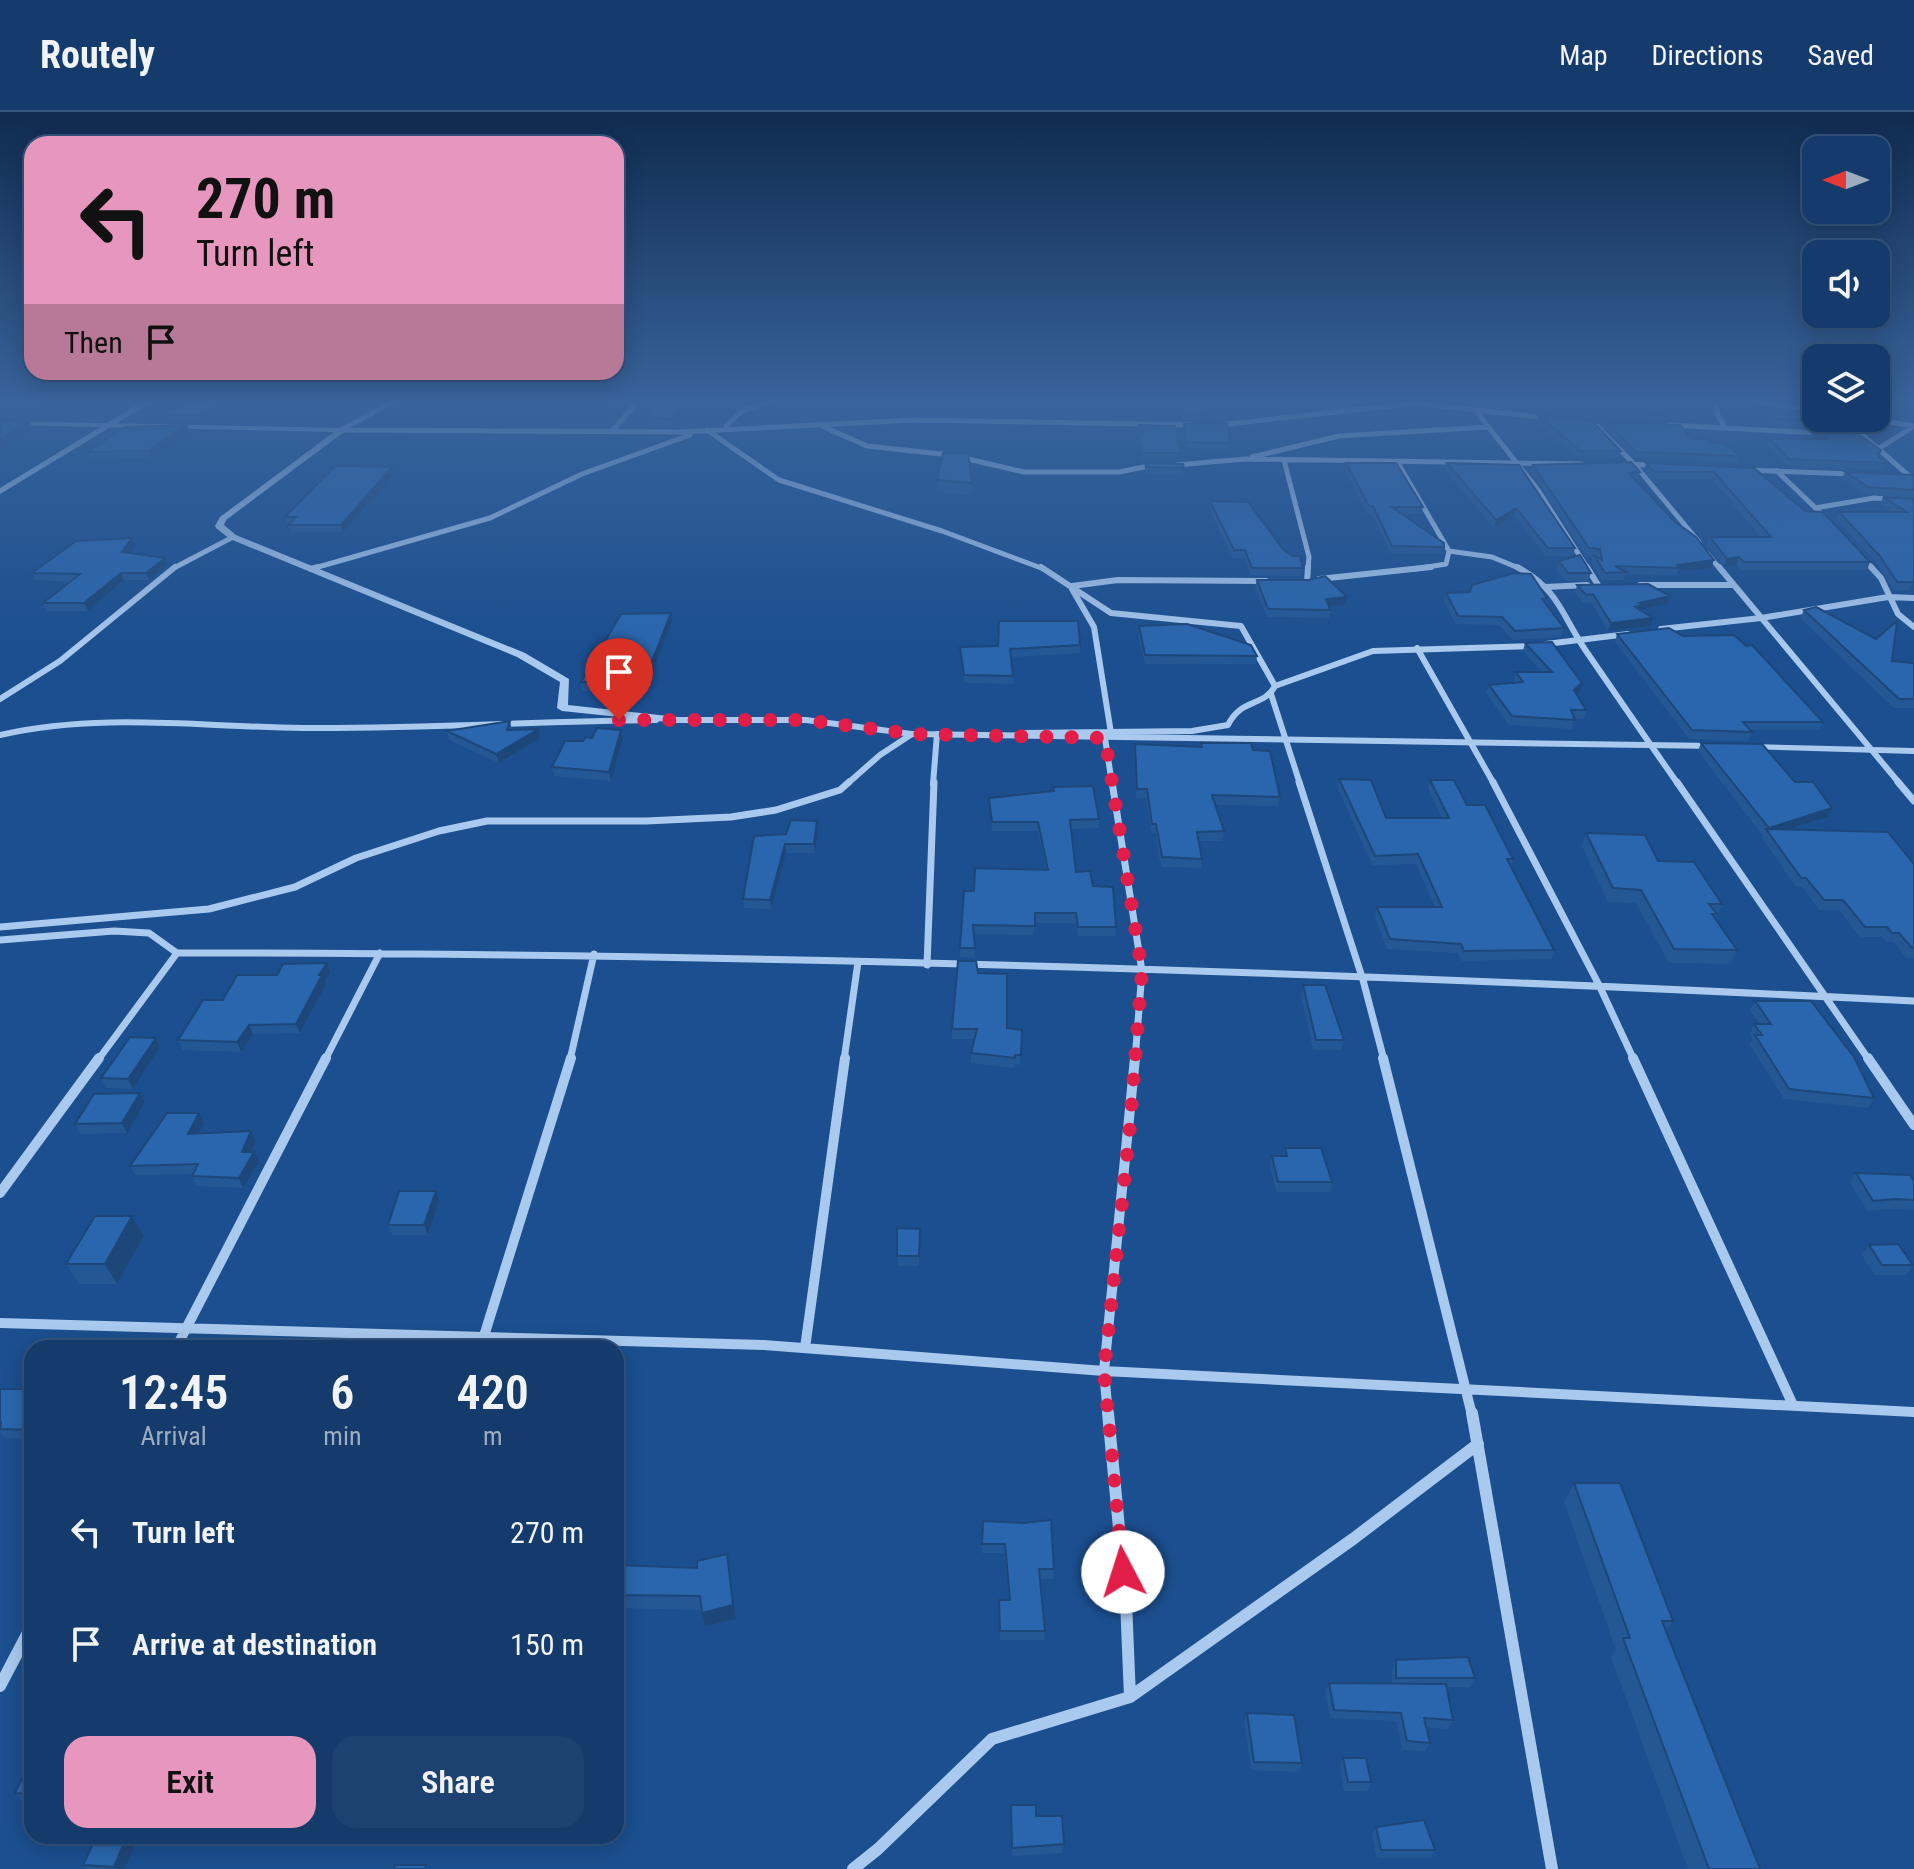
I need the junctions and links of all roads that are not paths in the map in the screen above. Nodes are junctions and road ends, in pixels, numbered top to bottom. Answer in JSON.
{"nodes":[{"id":1,"x":272,"y":482,"type":"edge"},
{"id":2,"x":565,"y":482,"type":"edge"},
{"id":3,"x":785,"y":482,"type":"edge"},
{"id":4,"x":1290,"y":482,"type":"edge"},
{"id":5,"x":1409,"y":482,"type":"edge"},
{"id":6,"x":1530,"y":482,"type":"edge"},
{"id":7,"x":1648,"y":482,"type":"edge"},
{"id":8,"x":1788,"y":482,"type":"edge"},
{"id":9,"x":1914,"y":501,"type":"edge"},
{"id":10,"x":1815,"y":508,"type":"junction"},
{"id":11,"x":1832,"y":524,"type":"edge"},
{"id":12,"x":233,"y":537,"type":"junction"},
{"id":13,"x":1449,"y":551,"type":"junction"},
{"id":14,"x":1861,"y":555,"type":"edge"},
{"id":15,"x":311,"y":569,"type":"junction"},
{"id":16,"x":1277,"y":582,"type":"edge"},
{"id":17,"x":1292,"y":582,"type":"edge"},
{"id":18,"x":1307,"y":582,"type":"junction"},
{"id":19,"x":1598,"y":585,"type":"junction"},
{"id":20,"x":1613,"y":585,"type":"edge"},
{"id":21,"x":1628,"y":585,"type":"edge"},
{"id":22,"x":1731,"y":585,"type":"junction"},
{"id":23,"x":1071,"y":586,"type":"junction"},
{"id":24,"x":1545,"y":587,"type":"junction"},
{"id":25,"x":1888,"y":597,"type":"junction"},
{"id":26,"x":1914,"y":598,"type":"edge"},
{"id":27,"x":1761,"y":618,"type":"junction"},
{"id":28,"x":1914,"y":627,"type":"edge"},
{"id":29,"x":1656,"y":630,"type":"edge"},
{"id":30,"x":1641,"y":632,"type":"edge"},
{"id":31,"x":1579,"y":641,"type":"junction"},
{"id":32,"x":1417,"y":648,"type":"junction"},
{"id":33,"x":1275,"y":686,"type":"junction"},
{"id":34,"x":1271,"y":694,"type":"junction"},
{"id":35,"x":0,"y":699,"type":"edge"},
{"id":36,"x":677,"y":720,"type":"junction"},
{"id":37,"x":912,"y":734,"type":"junction"},
{"id":38,"x":937,"y":734,"type":"junction"},
{"id":39,"x":0,"y":735,"type":"edge"},
{"id":40,"x":1108,"y":736,"type":"junction"},
{"id":41,"x":1287,"y":739,"type":"junction"},
{"id":42,"x":1471,"y":741,"type":"junction"},
{"id":43,"x":1654,"y":744,"type":"junction"},
{"id":44,"x":1872,"y":750,"type":"junction"},
{"id":45,"x":1914,"y":751,"type":"edge"},
{"id":46,"x":1914,"y":801,"type":"edge"},
{"id":47,"x":0,"y":927,"type":"edge"},
{"id":48,"x":0,"y":940,"type":"edge"},
{"id":49,"x":177,"y":953,"type":"junction"},
{"id":50,"x":380,"y":953,"type":"junction"},
{"id":51,"x":594,"y":954,"type":"junction"},
{"id":52,"x":858,"y":962,"type":"junction"},
{"id":53,"x":927,"y":965,"type":"junction"},
{"id":54,"x":1142,"y":971,"type":"junction"},
{"id":55,"x":1363,"y":980,"type":"junction"},
{"id":56,"x":1599,"y":985,"type":"junction"},
{"id":57,"x":1828,"y":996,"type":"junction"},
{"id":58,"x":1914,"y":1001,"type":"edge"},
{"id":59,"x":1914,"y":1125,"type":"edge"},
{"id":60,"x":0,"y":1193,"type":"edge"},
{"id":61,"x":0,"y":1323,"type":"edge"},
{"id":62,"x":187,"y":1328,"type":"junction"},
{"id":63,"x":484,"y":1336,"type":"junction"},
{"id":64,"x":180,"y":1340,"type":"edge"},
{"id":65,"x":591,"y":1340,"type":"edge"},
{"id":66,"x":624,"y":1341,"type":"edge"},
{"id":67,"x":805,"y":1348,"type":"junction"},
{"id":68,"x":1104,"y":1371,"type":"junction"},
{"id":69,"x":1468,"y":1391,"type":"junction"},
{"id":70,"x":1793,"y":1405,"type":"junction"},
{"id":71,"x":1914,"y":1412,"type":"edge"},
{"id":72,"x":1478,"y":1444,"type":"junction"},
{"id":73,"x":24,"y":1640,"type":"edge"},
{"id":74,"x":0,"y":1686,"type":"edge"},
{"id":75,"x":1130,"y":1697,"type":"junction"},
{"id":76,"x":853,"y":1869,"type":"edge"},
{"id":77,"x":1552,"y":1869,"type":"edge"}],
"edges":[{"from":1,"to":12,"type":"street"},
{"from":2,"to":15,"type":"street"},
{"from":3,"to":23,"type":"street"},
{"from":4,"to":18,"type":"street"},
{"from":5,"to":13,"type":"street"},
{"from":6,"to":19,"type":"street"},
{"from":7,"to":22,"type":"street"},
{"from":8,"to":10,"type":"street"},
{"from":9,"to":10,"type":"street"},
{"from":10,"to":11,"type":"street"},
{"from":12,"to":15,"type":"street"},
{"from":12,"to":35,"type":"street"},
{"from":13,"to":18,"type":"street"},
{"from":13,"to":24,"type":"street"},
{"from":14,"to":25,"type":"street"},
{"from":15,"to":36,"type":"street"},
{"from":16,"to":23,"type":"street"},
{"from":17,"to":18,"type":"street"},
{"from":19,"to":20,"type":"street"},
{"from":19,"to":24,"type":"street"},
{"from":21,"to":22,"type":"street"},
{"from":22,"to":27,"type":"street"},
{"from":23,"to":33,"type":"street"},
{"from":23,"to":40,"type":"street"},
{"from":24,"to":31,"type":"street"},
{"from":25,"to":26,"type":"street"},
{"from":25,"to":27,"type":"street"},
{"from":25,"to":28,"type":"street"},
{"from":27,"to":29,"type":"street"},
{"from":27,"to":44,"type":"street"},
{"from":30,"to":31,"type":"street"},
{"from":31,"to":32,"type":"street"},
{"from":31,"to":43,"type":"street"},
{"from":32,"to":33,"type":"street"},
{"from":32,"to":42,"type":"street"},
{"from":33,"to":34,"type":"street"},
{"from":34,"to":40,"type":"street"},
{"from":34,"to":41,"type":"street"},
{"from":36,"to":37,"type":"street"},
{"from":36,"to":39,"type":"street"},
{"from":37,"to":38,"type":"street"},
{"from":37,"to":40,"type":"street"},
{"from":37,"to":47,"type":"street"},
{"from":38,"to":40,"type":"street"},
{"from":38,"to":53,"type":"street"},
{"from":40,"to":41,"type":"street"},
{"from":40,"to":54,"type":"street"},
{"from":41,"to":42,"type":"street"},
{"from":41,"to":55,"type":"street"},
{"from":42,"to":43,"type":"street"},
{"from":42,"to":56,"type":"street"},
{"from":43,"to":44,"type":"street"},
{"from":43,"to":57,"type":"street"},
{"from":44,"to":45,"type":"street"},
{"from":44,"to":46,"type":"street"},
{"from":48,"to":49,"type":"street"},
{"from":49,"to":50,"type":"street"},
{"from":49,"to":60,"type":"street"},
{"from":50,"to":51,"type":"street"},
{"from":50,"to":62,"type":"street"},
{"from":51,"to":52,"type":"street"},
{"from":51,"to":63,"type":"street"},
{"from":52,"to":53,"type":"street"},
{"from":52,"to":67,"type":"street"},
{"from":53,"to":54,"type":"street"},
{"from":54,"to":55,"type":"street"},
{"from":54,"to":68,"type":"street"},
{"from":55,"to":56,"type":"street"},
{"from":55,"to":69,"type":"street"},
{"from":56,"to":57,"type":"street"},
{"from":56,"to":70,"type":"street"},
{"from":57,"to":58,"type":"street"},
{"from":57,"to":59,"type":"street"},
{"from":61,"to":62,"type":"street"},
{"from":62,"to":63,"type":"street"},
{"from":62,"to":64,"type":"street"},
{"from":63,"to":65,"type":"street"},
{"from":66,"to":67,"type":"street"},
{"from":67,"to":68,"type":"street"},
{"from":68,"to":69,"type":"street"},
{"from":68,"to":75,"type":"street"},
{"from":69,"to":70,"type":"street"},
{"from":69,"to":72,"type":"street"},
{"from":70,"to":71,"type":"street"},
{"from":72,"to":75,"type":"street"},
{"from":72,"to":77,"type":"street"},
{"from":73,"to":74,"type":"street"},
{"from":75,"to":76,"type":"street"}]}
